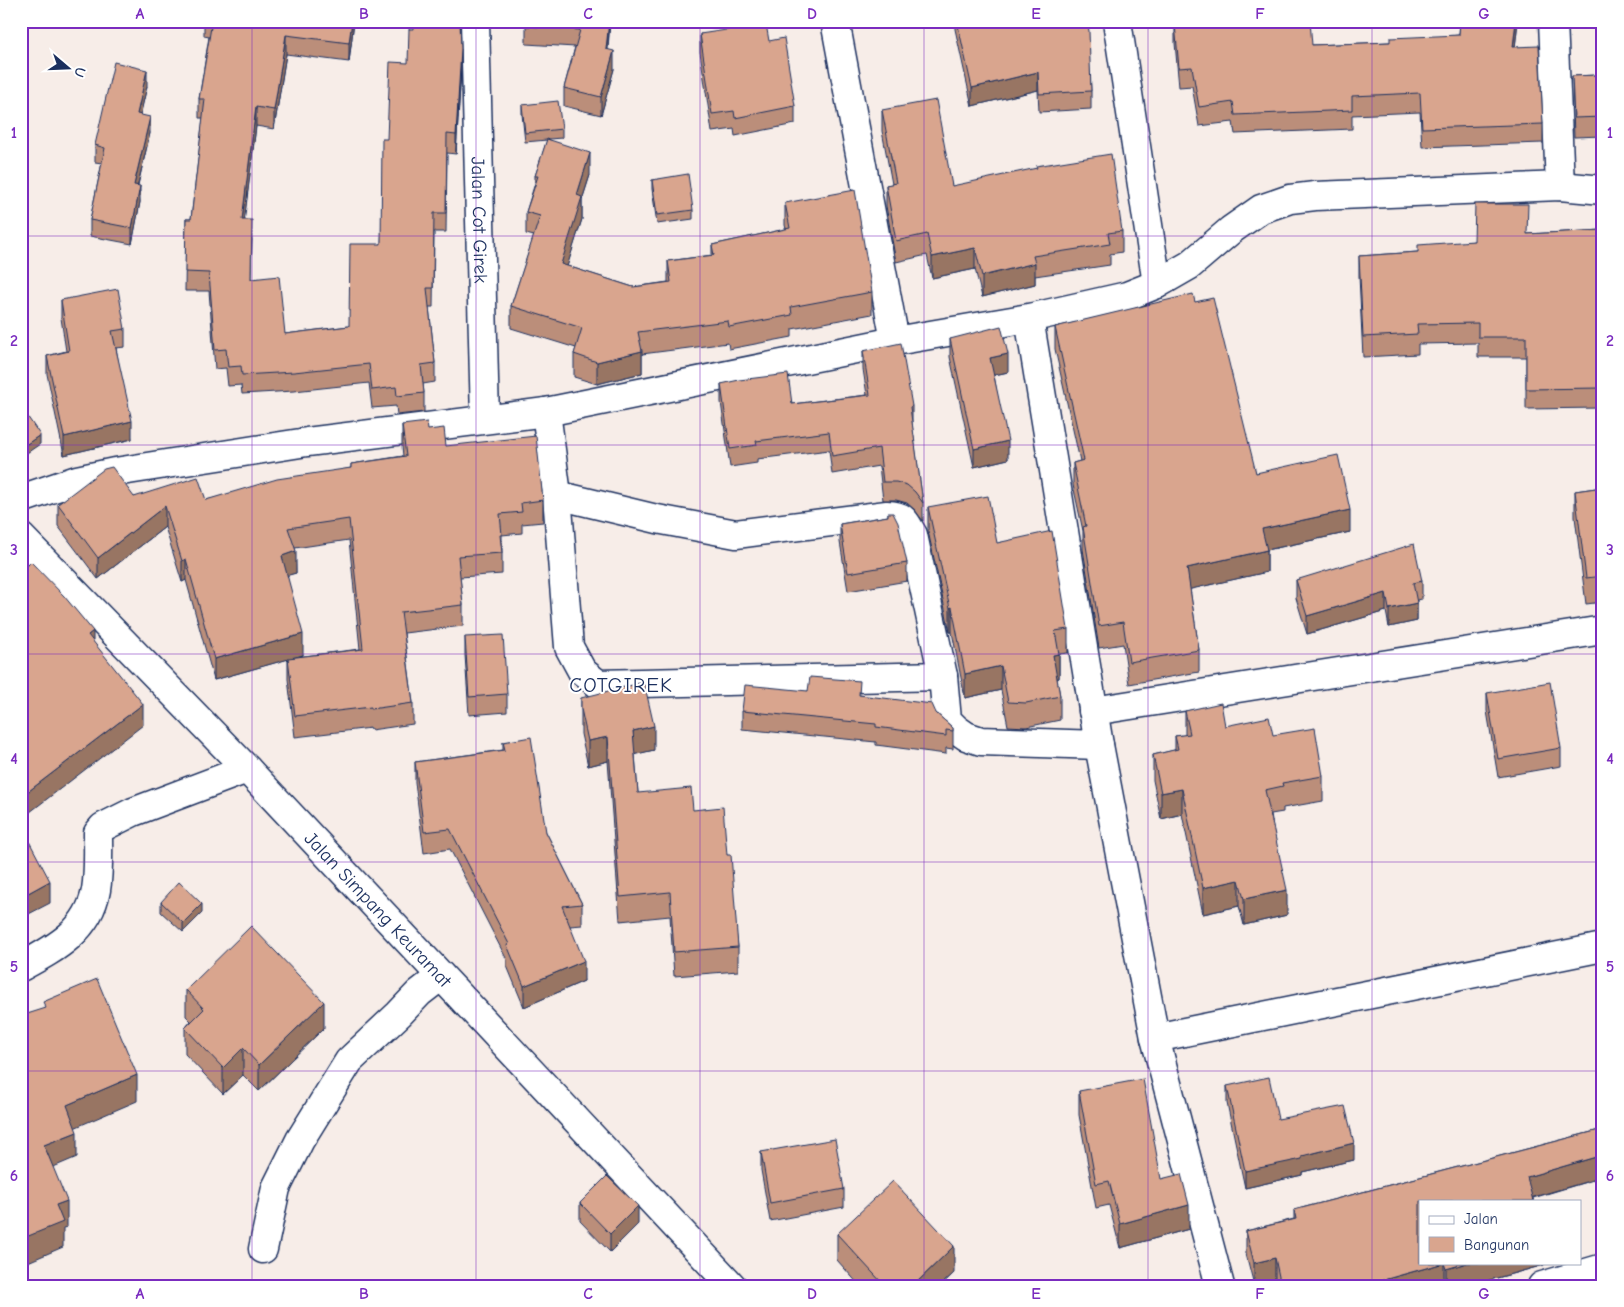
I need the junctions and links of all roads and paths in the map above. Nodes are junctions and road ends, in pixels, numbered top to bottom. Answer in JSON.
{"nodes":[{"id":1,"x":475,"y":21,"type":"edge"},
{"id":2,"x":835,"y":21,"type":"edge"},
{"id":3,"x":1118,"y":21,"type":"edge"},
{"id":4,"x":1553,"y":21,"type":"edge"},
{"id":5,"x":1560,"y":186,"type":"junction"},
{"id":6,"x":1603,"y":190,"type":"edge"},
{"id":7,"x":1157,"y":284,"type":"junction"},
{"id":8,"x":1029,"y":318,"type":"junction"},
{"id":9,"x":896,"y":341,"type":"junction"},
{"id":10,"x":546,"y":412,"type":"junction"},
{"id":11,"x":485,"y":419,"type":"junction"},
{"id":12,"x":557,"y":495,"type":"junction"},
{"id":13,"x":21,"y":499,"type":"edge"},
{"id":14,"x":21,"y":537,"type":"edge"},
{"id":15,"x":1603,"y":630,"type":"edge"},
{"id":16,"x":943,"y":676,"type":"junction"},
{"id":17,"x":1093,"y":710,"type":"junction"},
{"id":18,"x":1099,"y":745,"type":"junction"},
{"id":19,"x":247,"y":769,"type":"junction"},
{"id":20,"x":1603,"y":947,"type":"edge"},
{"id":21,"x":21,"y":967,"type":"edge"},
{"id":22,"x":441,"y":976,"type":"junction"},
{"id":23,"x":1155,"y":1038,"type":"junction"},
{"id":24,"x":263,"y":1249,"type":"dead end"},
{"id":25,"x":1603,"y":1268,"type":"edge"},
{"id":26,"x":732,"y":1286,"type":"edge"},
{"id":27,"x":1220,"y":1286,"type":"edge"},
{"id":28,"x":1542,"y":1286,"type":"edge"}],
"edges":[{"from":1,"to":11,"type":"street","name":"Jalan Cot Girek"},
{"from":2,"to":9,"type":"street"},
{"from":3,"to":7,"type":"street"},
{"from":4,"to":5,"type":"street"},
{"from":5,"to":6,"type":"street"},
{"from":5,"to":7,"type":"street"},
{"from":7,"to":8,"type":"street"},
{"from":8,"to":9,"type":"street"},
{"from":8,"to":17,"type":"street"},
{"from":9,"to":10,"type":"street"},
{"from":10,"to":11,"type":"street"},
{"from":10,"to":12,"type":"street"},
{"from":11,"to":13,"type":"street"},
{"from":12,"to":16,"type":"street"},
{"from":12,"to":16,"type":"street"},
{"from":14,"to":19,"type":"street","name":"Jalan Simpang Keuramat"},
{"from":15,"to":17,"type":"street"},
{"from":16,"to":18,"type":"street"},
{"from":17,"to":18,"type":"street"},
{"from":18,"to":23,"type":"street"},
{"from":19,"to":21,"type":"street"},
{"from":19,"to":22,"type":"street","name":"Jalan Simpang Keuramat"},
{"from":20,"to":23,"type":"street"},
{"from":22,"to":24,"type":"street"},
{"from":22,"to":26,"type":"street","name":"Jalan Simpang Keuramat"},
{"from":23,"to":27,"type":"street"},
{"from":25,"to":28,"type":"street"}]}
